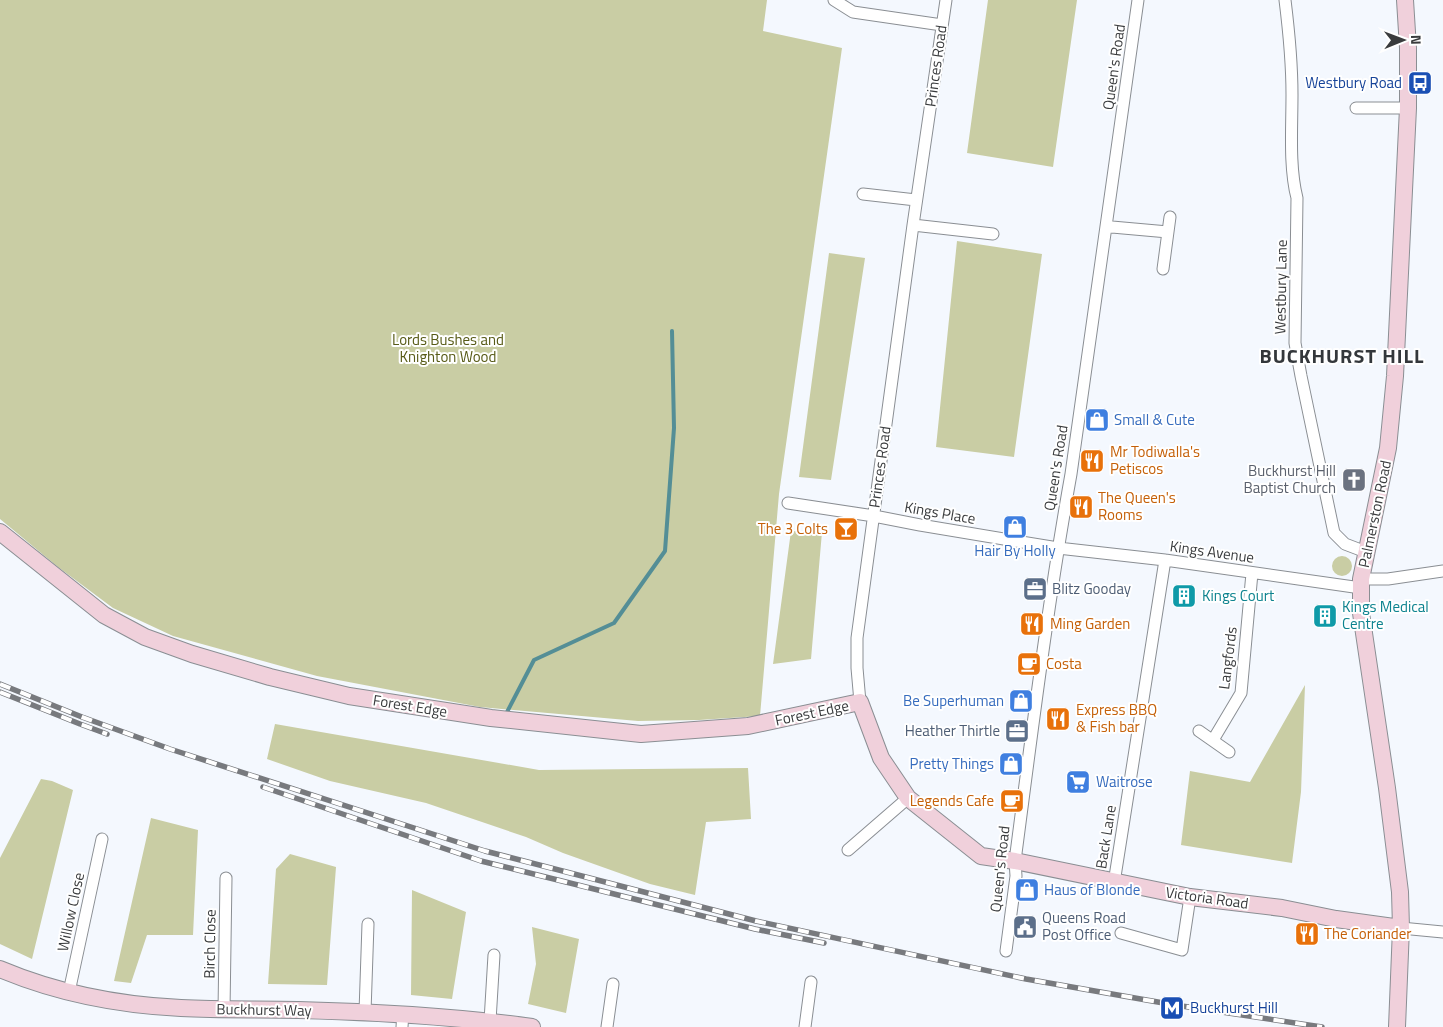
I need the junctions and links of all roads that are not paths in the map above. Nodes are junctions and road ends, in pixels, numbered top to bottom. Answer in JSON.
{"nodes":[{"id":1,"x":834,"y":0,"type":"edge"},
{"id":2,"x":946,"y":0,"type":"edge"},
{"id":3,"x":1138,"y":0,"type":"edge"},
{"id":4,"x":1285,"y":0,"type":"edge"},
{"id":5,"x":1405,"y":0,"type":"edge"},
{"id":6,"x":942,"y":25,"type":"junction"},
{"id":7,"x":1356,"y":108,"type":"dead end"},
{"id":8,"x":1408,"y":108,"type":"junction"},
{"id":9,"x":863,"y":194,"type":"dead end"},
{"id":10,"x":916,"y":200,"type":"junction"},
{"id":11,"x":1170,"y":217,"type":"dead end"},
{"id":12,"x":913,"y":225,"type":"junction"},
{"id":13,"x":1106,"y":228,"type":"junction"},
{"id":14,"x":1168,"y":232,"type":"junction"},
{"id":15,"x":993,"y":234,"type":"dead end"},
{"id":16,"x":1164,"y":269,"type":"dead end"},
{"id":17,"x":788,"y":503,"type":"dead end"},
{"id":18,"x":874,"y":516,"type":"junction"},
{"id":19,"x":0,"y":532,"type":"edge"},
{"id":20,"x":1058,"y":548,"type":"junction"},
{"id":21,"x":1366,"y":552,"type":"junction"},
{"id":22,"x":1165,"y":560,"type":"junction"},
{"id":23,"x":1443,"y":571,"type":"edge"},
{"id":24,"x":1252,"y":573,"type":"junction"},
{"id":25,"x":1361,"y":583,"type":"junction"},
{"id":26,"x":860,"y":702,"type":"junction"},
{"id":27,"x":1200,"y":731,"type":"dead end"},
{"id":28,"x":1213,"y":740,"type":"junction"},
{"id":29,"x":1229,"y":752,"type":"dead end"},
{"id":30,"x":908,"y":798,"type":"junction"},
{"id":31,"x":102,"y":839,"type":"dead end"},
{"id":32,"x":848,"y":850,"type":"dead end"},
{"id":33,"x":1014,"y":861,"type":"junction"},
{"id":34,"x":226,"y":878,"type":"dead end"},
{"id":35,"x":1114,"y":883,"type":"junction"},
{"id":36,"x":1190,"y":897,"type":"junction"},
{"id":37,"x":368,"y":924,"type":"dead end"},
{"id":38,"x":1401,"y":928,"type":"junction"},
{"id":39,"x":1443,"y":932,"type":"edge"},
{"id":40,"x":1121,"y":934,"type":"dead end"},
{"id":41,"x":1007,"y":946,"type":"dead end"},
{"id":42,"x":494,"y":955,"type":"dead end"},
{"id":43,"x":0,"y":969,"type":"edge"},
{"id":44,"x":811,"y":982,"type":"dead end"},
{"id":45,"x":613,"y":984,"type":"dead end"},
{"id":46,"x":69,"y":992,"type":"junction"},
{"id":47,"x":224,"y":1010,"type":"junction"},
{"id":48,"x":365,"y":1012,"type":"junction"},
{"id":49,"x":402,"y":1020,"type":"edge"},
{"id":50,"x":490,"y":1021,"type":"junction"},
{"id":51,"x":1397,"y":1024,"type":"edge"},
{"id":52,"x":532,"y":1027,"type":"edge"},
{"id":53,"x":607,"y":1027,"type":"edge"},
{"id":54,"x":805,"y":1027,"type":"edge"}],
"edges":[{"from":1,"to":6,"type":"street"},
{"from":2,"to":6,"type":"street","name":"Princes Road"},
{"from":3,"to":13,"type":"street","name":"Queen's Road"},
{"from":4,"to":21,"type":"street","name":"Westbury Lane"},
{"from":5,"to":8,"type":"street","name":"Palmerston Road"},
{"from":6,"to":10,"type":"street","name":"Princes Road"},
{"from":7,"to":8,"type":"street"},
{"from":8,"to":21,"type":"street","name":"Palmerston Road"},
{"from":9,"to":10,"type":"street"},
{"from":10,"to":12,"type":"street","name":"Princes Road"},
{"from":11,"to":14,"type":"street"},
{"from":12,"to":15,"type":"street"},
{"from":12,"to":18,"type":"street","name":"Princes Road"},
{"from":13,"to":14,"type":"street"},
{"from":13,"to":20,"type":"street","name":"Queen's Road"},
{"from":14,"to":16,"type":"street"},
{"from":17,"to":18,"type":"street","name":"Kings Place"},
{"from":18,"to":20,"type":"street","name":"Kings Place"},
{"from":18,"to":26,"type":"street","name":"Princes Road"},
{"from":19,"to":26,"type":"street","name":"Forest Edge"},
{"from":20,"to":22,"type":"street","name":"Kings Avenue"},
{"from":20,"to":33,"type":"street","name":"Queen's Road"},
{"from":21,"to":25,"type":"street","name":"Palmerston Road"},
{"from":22,"to":24,"type":"street","name":"Kings Avenue"},
{"from":22,"to":35,"type":"street","name":"Back Lane"},
{"from":23,"to":25,"type":"street","name":"Kings Avenue"},
{"from":24,"to":25,"type":"street","name":"Kings Avenue"},
{"from":24,"to":28,"type":"street","name":"Langfords"},
{"from":25,"to":38,"type":"street","name":"Palmerston Road"},
{"from":26,"to":30,"type":"street","name":"Princes Road"},
{"from":27,"to":28,"type":"street"},
{"from":28,"to":29,"type":"street"},
{"from":30,"to":32,"type":"street"},
{"from":30,"to":33,"type":"street","name":"Princes Road"},
{"from":31,"to":46,"type":"street","name":"Willow Close"},
{"from":33,"to":35,"type":"street","name":"Victoria Road"},
{"from":33,"to":41,"type":"street","name":"Queen's Road"},
{"from":34,"to":47,"type":"street","name":"Birch Close"},
{"from":35,"to":36,"type":"street","name":"Victoria Road"},
{"from":36,"to":38,"type":"street","name":"Victoria Road"},
{"from":36,"to":40,"type":"street"},
{"from":37,"to":48,"type":"street"},
{"from":38,"to":39,"type":"street"},
{"from":38,"to":51,"type":"street","name":"Palmerston Road"},
{"from":42,"to":50,"type":"street"},
{"from":43,"to":46,"type":"street","name":"Buckhurst Way"},
{"from":44,"to":54,"type":"street"},
{"from":45,"to":53,"type":"street"},
{"from":46,"to":47,"type":"street","name":"Buckhurst Way"},
{"from":47,"to":48,"type":"street","name":"Buckhurst Way"},
{"from":48,"to":49,"type":"street","name":"Buckhurst Way"},
{"from":49,"to":50,"type":"street","name":"Buckhurst Way"},
{"from":50,"to":52,"type":"street","name":"Buckhurst Way"}]}
